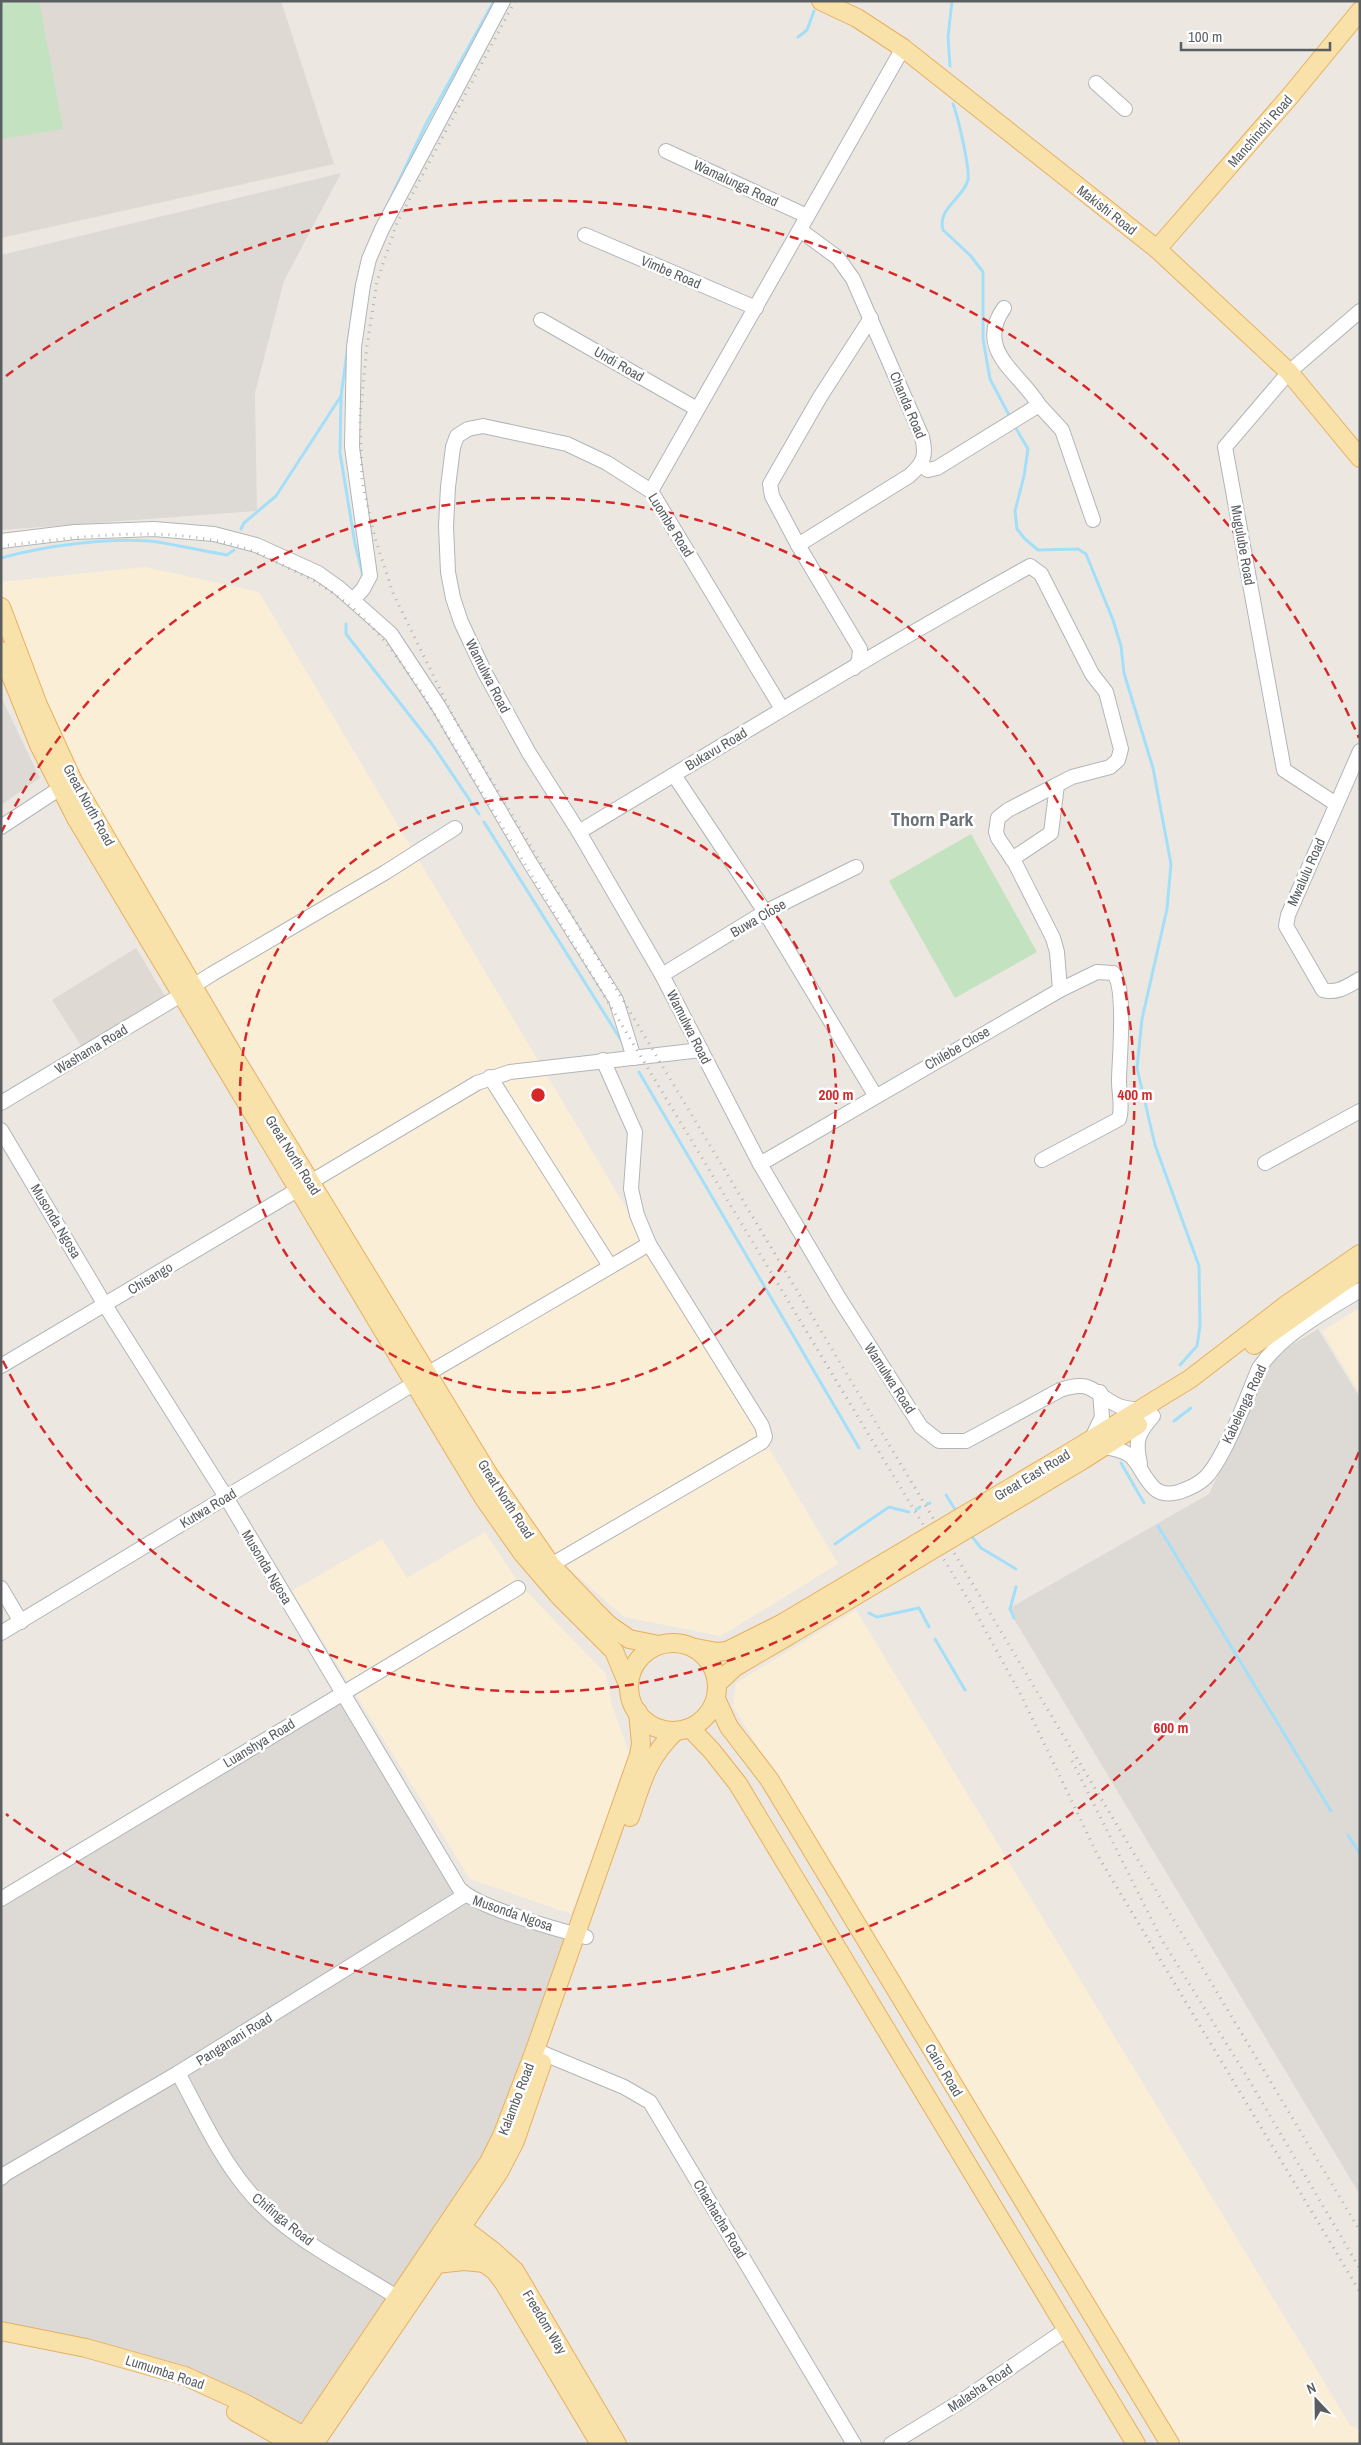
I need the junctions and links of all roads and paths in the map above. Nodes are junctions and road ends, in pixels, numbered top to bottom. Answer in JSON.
{"nodes":[{"id":1,"x":503,"y":1,"type":"edge"},
{"id":2,"x":821,"y":1,"type":"edge"},
{"id":3,"x":1360,"y":11,"type":"edge"},
{"id":4,"x":903,"y":48,"type":"junction"},
{"id":5,"x":1096,"y":83,"type":"dead end"},
{"id":6,"x":1125,"y":109,"type":"dead end"},
{"id":7,"x":666,"y":151,"type":"dead end"},
{"id":8,"x":807,"y":216,"type":"junction"},
{"id":9,"x":800,"y":230,"type":"junction"},
{"id":10,"x":585,"y":235,"type":"dead end"},
{"id":11,"x":1156,"y":249,"type":"junction"},
{"id":12,"x":756,"y":308,"type":"junction"},
{"id":13,"x":1004,"y":308,"type":"dead end"},
{"id":14,"x":1360,"y":310,"type":"edge"},
{"id":15,"x":871,"y":318,"type":"junction"},
{"id":16,"x":541,"y":320,"type":"dead end"},
{"id":17,"x":1289,"y":372,"type":"junction"},
{"id":18,"x":1039,"y":405,"type":"junction"},
{"id":19,"x":697,"y":409,"type":"junction"},
{"id":20,"x":462,"y":432,"type":"joint"},
{"id":21,"x":1360,"y":458,"type":"edge"},
{"id":22,"x":921,"y":465,"type":"junction"},
{"id":23,"x":652,"y":491,"type":"junction"},
{"id":24,"x":1093,"y":520,"type":"dead end"},
{"id":25,"x":1,"y":541,"type":"edge"},
{"id":26,"x":798,"y":544,"type":"junction"},
{"id":27,"x":353,"y":600,"type":"junction"},
{"id":28,"x":1,"y":607,"type":"edge"},
{"id":29,"x":1,"y":651,"type":"edge"},
{"id":30,"x":854,"y":668,"type":"junction"},
{"id":31,"x":782,"y":709,"type":"junction"},
{"id":32,"x":1360,"y":751,"type":"edge"},
{"id":33,"x":674,"y":775,"type":"junction"},
{"id":34,"x":66,"y":784,"type":"junction"},
{"id":35,"x":1057,"y":785,"type":"junction"},
{"id":36,"x":1336,"y":804,"type":"junction"},
{"id":37,"x":1,"y":827,"type":"edge"},
{"id":38,"x":455,"y":828,"type":"dead end"},
{"id":39,"x":579,"y":832,"type":"junction"},
{"id":40,"x":1012,"y":859,"type":"junction"},
{"id":41,"x":856,"y":867,"type":"dead end"},
{"id":42,"x":765,"y":912,"type":"junction"},
{"id":43,"x":662,"y":975,"type":"junction"},
{"id":44,"x":1360,"y":979,"type":"edge"},
{"id":45,"x":1060,"y":990,"type":"junction"},
{"id":46,"x":187,"y":991,"type":"junction"},
{"id":47,"x":701,"y":1050,"type":"junction"},
{"id":48,"x":634,"y":1058,"type":"junction"},
{"id":49,"x":603,"y":1060,"type":"junction"},
{"id":50,"x":490,"y":1077,"type":"junction"},
{"id":51,"x":875,"y":1095,"type":"junction"},
{"id":52,"x":1,"y":1104,"type":"edge"},
{"id":53,"x":1360,"y":1110,"type":"edge"},
{"id":54,"x":1,"y":1130,"type":"edge"},
{"id":55,"x":1042,"y":1160,"type":"dead end"},
{"id":56,"x":760,"y":1164,"type":"junction"},
{"id":57,"x":1265,"y":1164,"type":"dead end"},
{"id":58,"x":304,"y":1185,"type":"junction"},
{"id":59,"x":649,"y":1244,"type":"junction"},
{"id":60,"x":1360,"y":1254,"type":"edge"},
{"id":61,"x":610,"y":1266,"type":"junction"},
{"id":62,"x":1360,"y":1270,"type":"edge"},
{"id":63,"x":1360,"y":1290,"type":"edge"},
{"id":64,"x":105,"y":1305,"type":"junction"},
{"id":65,"x":1,"y":1366,"type":"edge"},
{"id":66,"x":421,"y":1379,"type":"junction"},
{"id":67,"x":1100,"y":1392,"type":"junction"},
{"id":68,"x":1148,"y":1413,"type":"junction"},
{"id":69,"x":1098,"y":1444,"type":"junction"},
{"id":70,"x":1140,"y":1465,"type":"junction"},
{"id":71,"x":226,"y":1498,"type":"junction"},
{"id":72,"x":551,"y":1565,"type":"junction"},
{"id":73,"x":1,"y":1588,"type":"edge"},
{"id":74,"x":518,"y":1588,"type":"dead end"},
{"id":75,"x":21,"y":1622,"type":"junction"},
{"id":76,"x":784,"y":1630,"type":"junction"},
{"id":77,"x":1,"y":1633,"type":"edge"},
{"id":78,"x":658,"y":1645,"type":"junction"},
{"id":79,"x":685,"y":1645,"type":"junction"},
{"id":80,"x":629,"y":1688,"type":"junction"},
{"id":81,"x":716,"y":1692,"type":"junction"},
{"id":82,"x":342,"y":1693,"type":"junction"},
{"id":83,"x":638,"y":1712,"type":"junction"},
{"id":84,"x":683,"y":1730,"type":"junction"},
{"id":85,"x":465,"y":1895,"type":"junction"},
{"id":86,"x":1,"y":1899,"type":"edge"},
{"id":87,"x":850,"y":1913,"type":"junction"},
{"id":88,"x":825,"y":1928,"type":"junction"},
{"id":89,"x":581,"y":1936,"type":"junction"},
{"id":90,"x":864,"y":1936,"type":"junction"},
{"id":91,"x":839,"y":1951,"type":"junction"},
{"id":92,"x":540,"y":2052,"type":"junction"},
{"id":93,"x":178,"y":2073,"type":"junction"},
{"id":94,"x":1,"y":2178,"type":"edge"},
{"id":95,"x":1015,"y":2187,"type":"junction"},
{"id":96,"x":990,"y":2202,"type":"junction"},
{"id":97,"x":1029,"y":2210,"type":"junction"},
{"id":98,"x":1004,"y":2225,"type":"junction"},
{"id":99,"x":452,"y":2229,"type":"junction"},
{"id":100,"x":486,"y":2263,"type":"junction"},
{"id":101,"x":436,"y":2264,"type":"junction"},
{"id":102,"x":403,"y":2301,"type":"junction"},
{"id":103,"x":1066,"y":2329,"type":"junction"},
{"id":104,"x":1,"y":2331,"type":"edge"},
{"id":105,"x":1,"y":2343,"type":"edge"},
{"id":106,"x":307,"y":2442,"type":"edge"},
{"id":107,"x":600,"y":2444,"type":"edge"},
{"id":108,"x":617,"y":2444,"type":"edge"},
{"id":109,"x":854,"y":2444,"type":"edge"},
{"id":110,"x":891,"y":2444,"type":"edge"},
{"id":111,"x":1136,"y":2444,"type":"edge"},
{"id":112,"x":1170,"y":2444,"type":"edge"}],
"edges":[{"from":1,"to":27,"type":"street"},
{"from":2,"to":4,"type":"main road","name":"Makishi Road"},
{"from":3,"to":11,"type":"main road","name":"Manchinchi Road"},
{"from":4,"to":8,"type":"street"},
{"from":4,"to":11,"type":"main road","name":"Makishi Road"},
{"from":5,"to":6,"type":"street"},
{"from":7,"to":8,"type":"street","name":"Wamalunga Road"},
{"from":8,"to":9,"type":"street"},
{"from":9,"to":12,"type":"street"},
{"from":9,"to":15,"type":"street","name":"Chanda Road"},
{"from":10,"to":12,"type":"street","name":"Vimbe Road"},
{"from":11,"to":17,"type":"main road","name":"Makishi Road"},
{"from":12,"to":19,"type":"street"},
{"from":13,"to":18,"type":"street"},
{"from":14,"to":17,"type":"street","name":"Mugulube Road"},
{"from":15,"to":22,"type":"street","name":"Chanda Road"},
{"from":15,"to":26,"type":"street"},
{"from":16,"to":19,"type":"street","name":"Undi Road"},
{"from":17,"to":21,"type":"main road","name":"Makishi Road"},
{"from":17,"to":36,"type":"street","name":"Mugulube Road"},
{"from":18,"to":22,"type":"street"},
{"from":18,"to":24,"type":"street"},
{"from":19,"to":23,"type":"street"},
{"from":20,"to":23,"type":"street","name":"Luombe Road"},
{"from":20,"to":39,"type":"street","name":"Wamulwa Road"},
{"from":22,"to":26,"type":"street"},
{"from":23,"to":31,"type":"street","name":"Luombe Road"},
{"from":25,"to":27,"type":"street"},
{"from":26,"to":30,"type":"street"},
{"from":27,"to":48,"type":"street"},
{"from":28,"to":34,"type":"main road","name":"Great North Road"},
{"from":29,"to":34,"type":"main road","name":"Great North Road"},
{"from":30,"to":31,"type":"street","name":"Bukavu Road"},
{"from":30,"to":35,"type":"street","name":"Bukavu Road"},
{"from":31,"to":33,"type":"street","name":"Bukavu Road"},
{"from":32,"to":36,"type":"street","name":"Mwalulu Road"},
{"from":33,"to":39,"type":"street","name":"Bukavu Road"},
{"from":33,"to":42,"type":"street"},
{"from":34,"to":37,"type":"street"},
{"from":34,"to":46,"type":"main road","name":"Great North Road"},
{"from":35,"to":40,"type":"street"},
{"from":35,"to":40,"type":"street"},
{"from":36,"to":44,"type":"street","name":"Mwalulu Road"},
{"from":38,"to":46,"type":"street","name":"Washama Road"},
{"from":39,"to":43,"type":"street","name":"Wamulwa Road"},
{"from":40,"to":45,"type":"street"},
{"from":41,"to":42,"type":"street","name":"Buwa Close"},
{"from":42,"to":43,"type":"street","name":"Buwa Close"},
{"from":42,"to":51,"type":"street"},
{"from":43,"to":47,"type":"street","name":"Wamulwa Road"},
{"from":45,"to":51,"type":"street","name":"Chilebe Close"},
{"from":45,"to":55,"type":"street","name":"Chilebe Close"},
{"from":46,"to":52,"type":"street","name":"Washama Road"},
{"from":46,"to":58,"type":"main road","name":"Great North Road"},
{"from":46,"to":58,"type":"main road","name":"Great North Road"},
{"from":47,"to":48,"type":"street","name":"Chisango"},
{"from":47,"to":56,"type":"street","name":"Wamulwa Road"},
{"from":48,"to":49,"type":"street","name":"Chisango"},
{"from":49,"to":50,"type":"street","name":"Chisango"},
{"from":49,"to":59,"type":"street"},
{"from":50,"to":58,"type":"street","name":"Chisango"},
{"from":50,"to":61,"type":"street"},
{"from":51,"to":56,"type":"street","name":"Chilebe Close"},
{"from":53,"to":57,"type":"street"},
{"from":54,"to":64,"type":"street","name":"Musonda Ngosa"},
{"from":56,"to":67,"type":"street","name":"Wamulwa Road"},
{"from":58,"to":64,"type":"street","name":"Chisango"},
{"from":58,"to":66,"type":"main road","name":"Great North Road"},
{"from":59,"to":61,"type":"street","name":"Kutwa Road"},
{"from":59,"to":72,"type":"street"},
{"from":60,"to":68,"type":"main road","name":"Great East Road"},
{"from":61,"to":66,"type":"street","name":"Kutwa Road"},
{"from":62,"to":68,"type":"main road","name":"Great East Road"},
{"from":63,"to":70,"type":"street","name":"Kabelenga Road"},
{"from":64,"to":65,"type":"street","name":"Chisango"},
{"from":64,"to":71,"type":"street","name":"Musonda Ngosa"},
{"from":66,"to":71,"type":"street","name":"Kutwa Road"},
{"from":66,"to":72,"type":"main road","name":"Great North Road"},
{"from":66,"to":80,"type":"main road","name":"Great North Road"},
{"from":67,"to":68,"type":"street","name":"Wamulwa Road"},
{"from":67,"to":69,"type":"street"},
{"from":68,"to":69,"type":"main road","name":"Great East Road"},
{"from":68,"to":70,"type":"street","name":"Kabelenga Road"},
{"from":69,"to":70,"type":"street","name":"Kabelenga Road"},
{"from":69,"to":76,"type":"main road","name":"Great East Road","bridge":true},
{"from":71,"to":75,"type":"street","name":"Kutwa Road"},
{"from":71,"to":82,"type":"street","name":"Musonda Ngosa"},
{"from":72,"to":78,"type":"main road","name":"Great North Road"},
{"from":73,"to":75,"type":"street"},
{"from":74,"to":82,"type":"street","name":"Luanshya Road"},
{"from":75,"to":77,"type":"street","name":"Kutwa Road"},
{"from":76,"to":79,"type":"main road","name":"Great East Road"},
{"from":76,"to":81,"type":"main road","name":"Great East Road"},
{"from":78,"to":79,"type":"main road"},
{"from":78,"to":80,"type":"main road"},
{"from":79,"to":81,"type":"main road"},
{"from":80,"to":83,"type":"main road"},
{"from":81,"to":84,"type":"main road"},
{"from":81,"to":87,"type":"main road","name":"Cairo Road"},
{"from":82,"to":85,"type":"street","name":"Musonda Ngosa"},
{"from":82,"to":86,"type":"street","name":"Luanshya Road"},
{"from":83,"to":84,"type":"main road"},
{"from":83,"to":89,"type":"main road","name":"Kalambo Road"},
{"from":84,"to":88,"type":"main road","name":"Cairo Road"},
{"from":84,"to":89,"type":"main road","name":"Kalambo Road"},
{"from":85,"to":89,"type":"street","name":"Musonda Ngosa"},
{"from":85,"to":93,"type":"street","name":"Panganani Road"},
{"from":87,"to":88,"type":"main road"},
{"from":87,"to":90,"type":"main road","name":"Cairo Road"},
{"from":88,"to":91,"type":"main road","name":"Cairo Road"},
{"from":89,"to":92,"type":"main road","name":"Kalambo Road"},
{"from":90,"to":91,"type":"main road"},
{"from":90,"to":95,"type":"main road","name":"Cairo Road"},
{"from":91,"to":96,"type":"main road","name":"Cairo Road"},
{"from":92,"to":99,"type":"main road","name":"Kalambo Road"},
{"from":92,"to":109,"type":"street","name":"Chachacha Road"},
{"from":93,"to":94,"type":"street","name":"Panganani Road"},
{"from":93,"to":102,"type":"street","name":"Chifinga Road"},
{"from":95,"to":96,"type":"main road"},
{"from":95,"to":97,"type":"main road","name":"Cairo Road"},
{"from":96,"to":98,"type":"main road","name":"Cairo Road"},
{"from":97,"to":98,"type":"main road"},
{"from":97,"to":112,"type":"main road","name":"Cairo Road"},
{"from":98,"to":103,"type":"main road","name":"Cairo Road"},
{"from":99,"to":100,"type":"main road","name":"Freedom Way"},
{"from":99,"to":101,"type":"main road","name":"Kalambo Road"},
{"from":99,"to":102,"type":"main road","name":"Kalambo Road"},
{"from":99,"to":108,"type":"main road","name":"Freedom Way"},
{"from":100,"to":101,"type":"main road"},
{"from":100,"to":107,"type":"main road","name":"Freedom Way"},
{"from":101,"to":102,"type":"main road","name":"Kalambo Road"},
{"from":102,"to":106,"type":"main road","name":"Kalambo Road"},
{"from":103,"to":110,"type":"street","name":"Malasha Road"},
{"from":103,"to":111,"type":"main road","name":"Cairo Road"},
{"from":104,"to":106,"type":"main road","name":"Lumumba Road"},
{"from":105,"to":106,"type":"main road","name":"Lumumba Road"}]}
